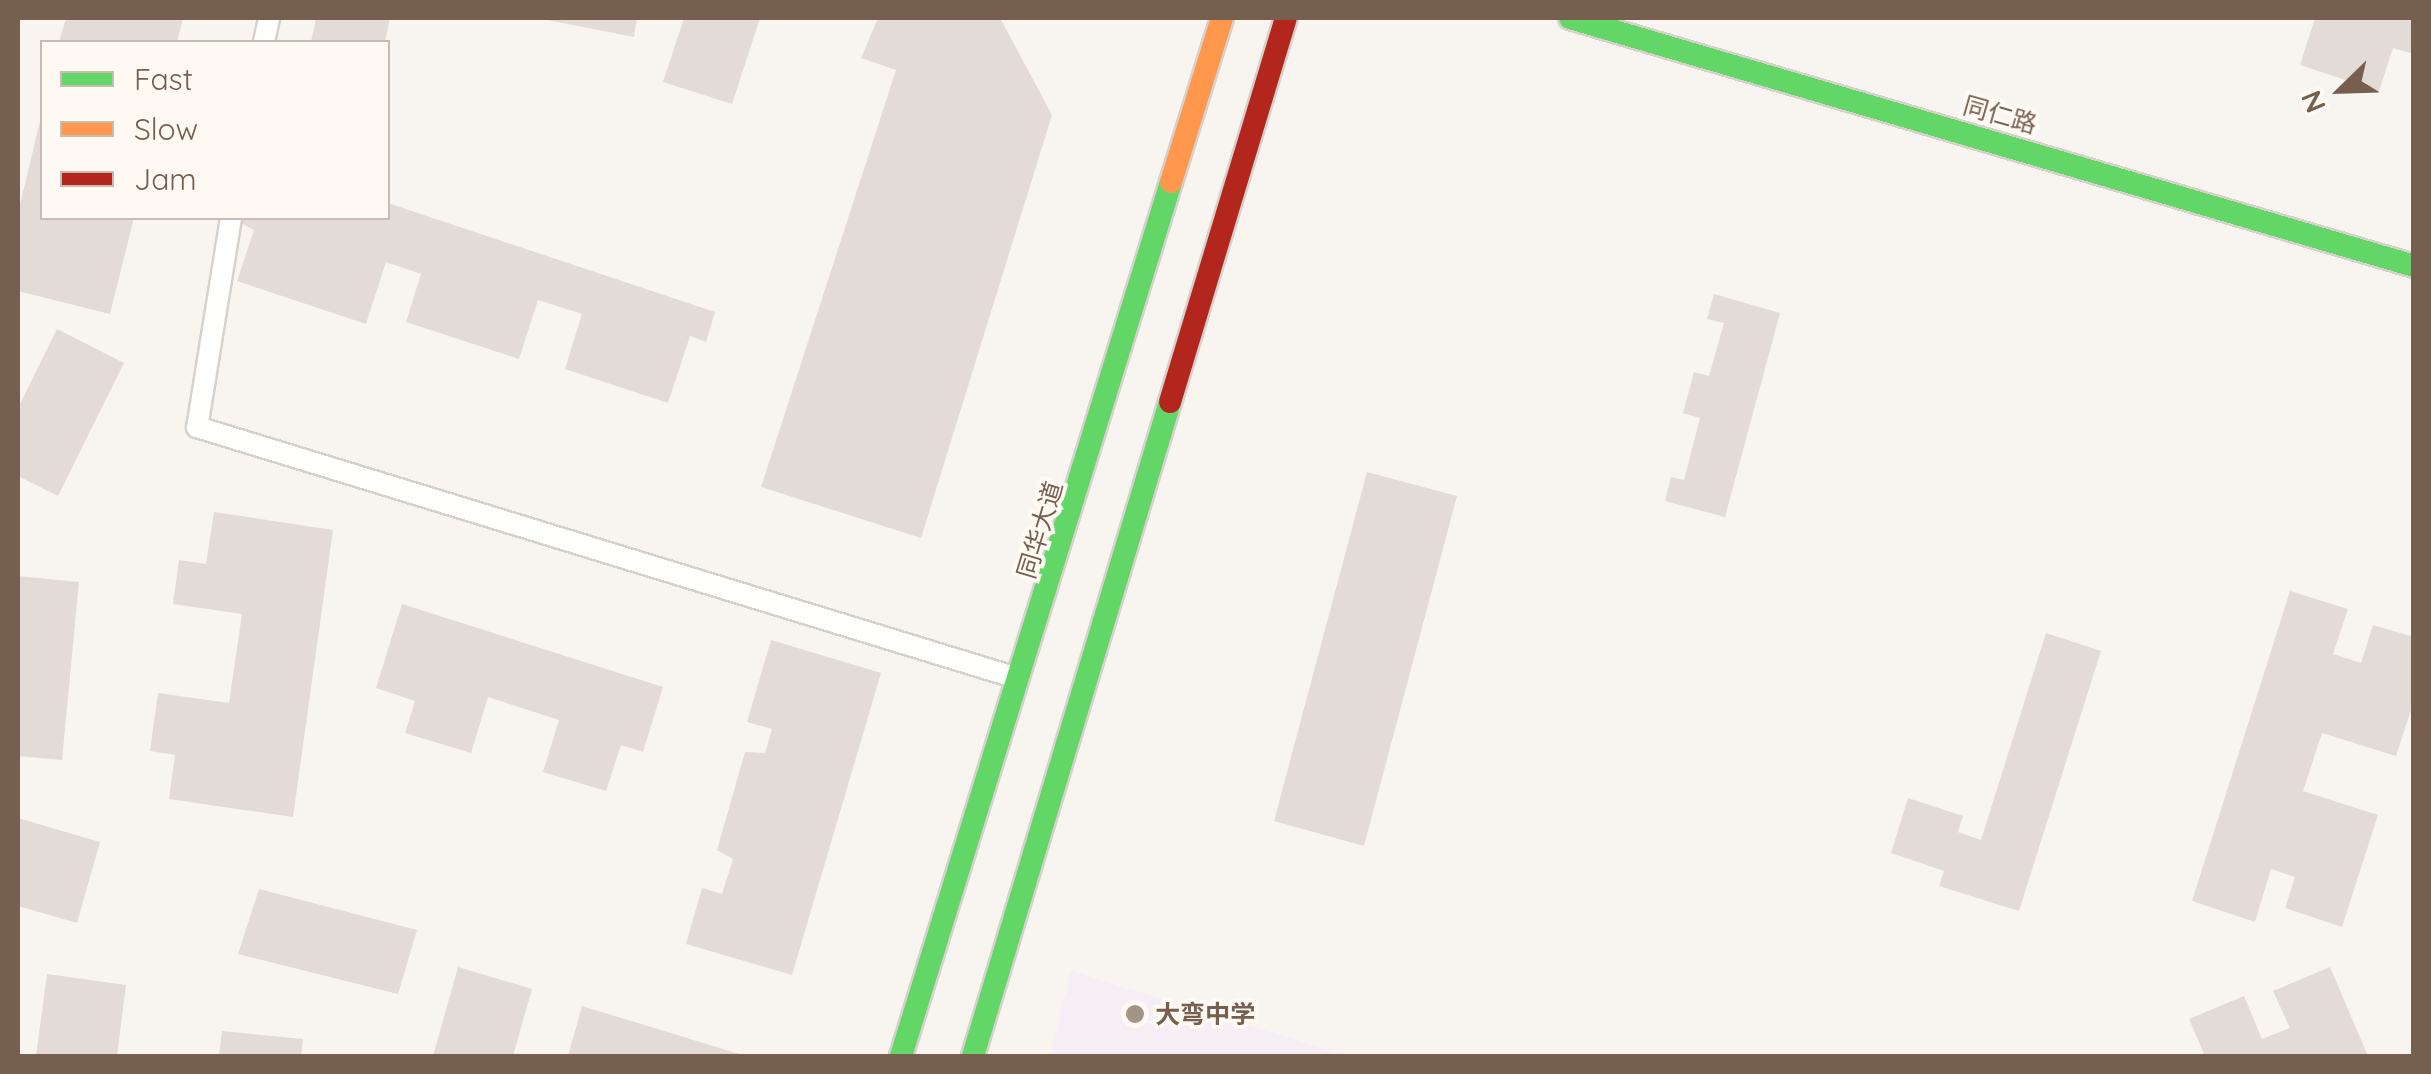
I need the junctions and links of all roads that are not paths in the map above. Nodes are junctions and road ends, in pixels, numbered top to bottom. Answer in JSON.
{"nodes":[{"id":1,"x":1222,"y":18,"type":"edge"},
{"id":2,"x":1286,"y":18,"type":"edge"},
{"id":3,"x":1570,"y":18,"type":"edge"},
{"id":4,"x":231,"y":220,"type":"edge"},
{"id":5,"x":2414,"y":266,"type":"edge"},
{"id":6,"x":1024,"y":680,"type":"junction"},
{"id":7,"x":901,"y":1056,"type":"edge"},
{"id":8,"x":973,"y":1056,"type":"edge"}],
"edges":[{"from":1,"to":6,"type":"main road","name":"同华大道"},
{"from":2,"to":8,"type":"main road"},
{"from":3,"to":5,"type":"main road","name":"同仁路"},
{"from":4,"to":6,"type":"lane"},
{"from":6,"to":7,"type":"main road","name":"同华大道"}]}
